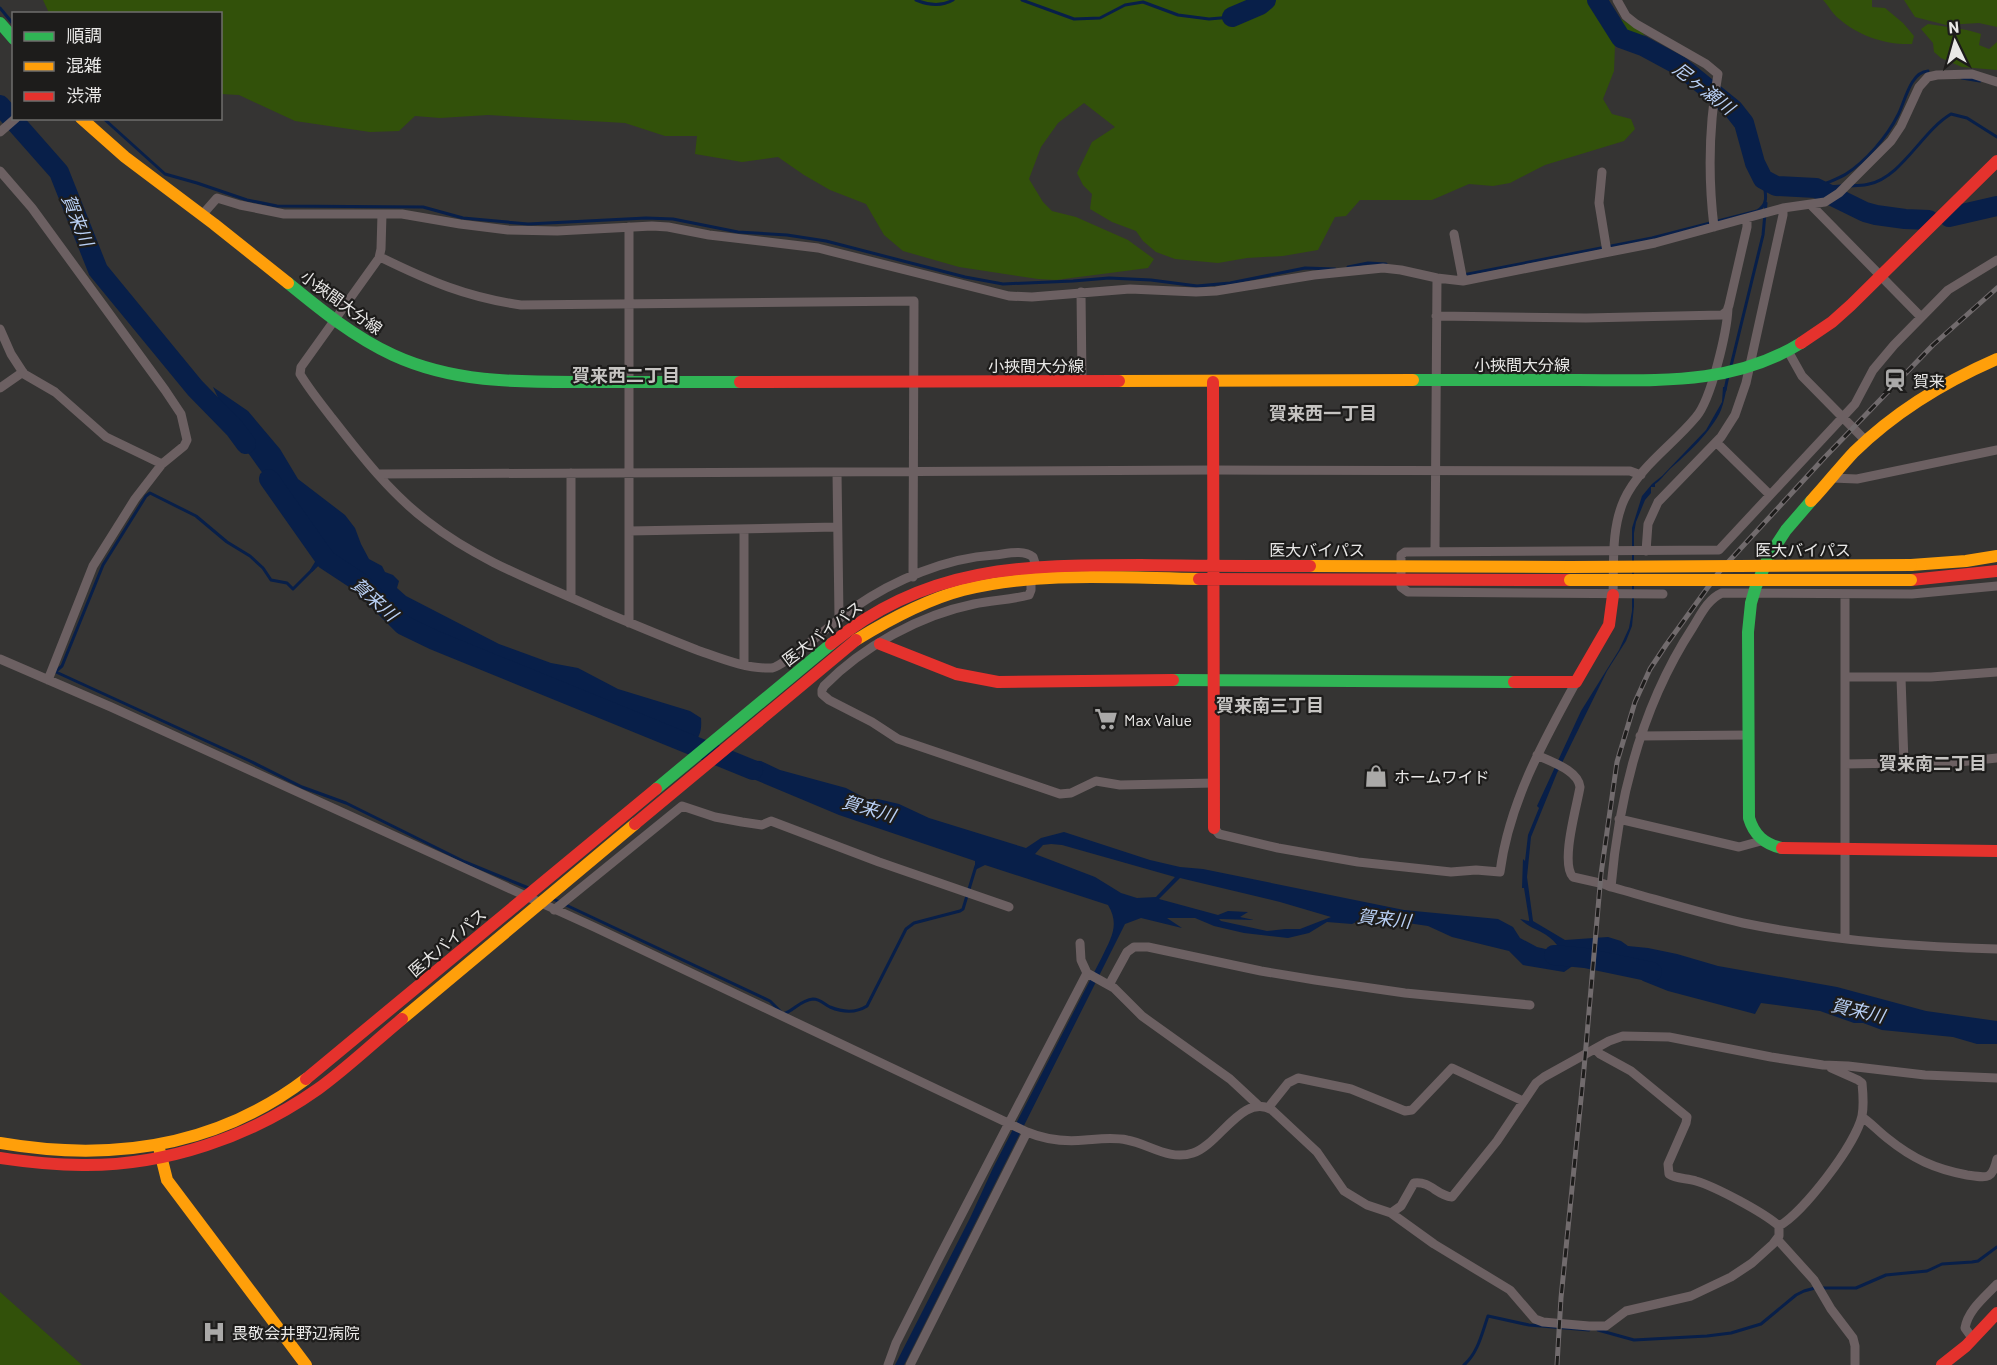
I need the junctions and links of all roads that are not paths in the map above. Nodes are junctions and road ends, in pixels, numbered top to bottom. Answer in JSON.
{"nodes":[{"id":1,"x":1617,"y":0,"type":"edge"},
{"id":2,"x":0,"y":23,"type":"edge"},
{"id":3,"x":12,"y":37,"type":"edge"},
{"id":4,"x":1997,"y":82,"type":"edge"},
{"id":5,"x":14,"y":120,"type":"edge"},
{"id":6,"x":83,"y":120,"type":"edge"},
{"id":7,"x":0,"y":132,"type":"edge"},
{"id":8,"x":1997,"y":161,"type":"edge"},
{"id":9,"x":0,"y":171,"type":"edge"},
{"id":10,"x":1602,"y":172,"type":"dead end"},
{"id":11,"x":1811,"y":204,"type":"junction"},
{"id":12,"x":1783,"y":208,"type":"junction"},
{"id":13,"x":382,"y":214,"type":"junction"},
{"id":14,"x":202,"y":215,"type":"junction"},
{"id":15,"x":1747,"y":219,"type":"junction"},
{"id":16,"x":629,"y":227,"type":"junction"},
{"id":17,"x":1714,"y":227,"type":"junction"},
{"id":18,"x":1454,"y":234,"type":"dead end"},
{"id":19,"x":1607,"y":252,"type":"junction"},
{"id":20,"x":380,"y":257,"type":"junction"},
{"id":21,"x":1997,"y":260,"type":"edge"},
{"id":22,"x":1881,"y":275,"type":"junction"},
{"id":23,"x":1437,"y":278,"type":"junction"},
{"id":24,"x":1463,"y":281,"type":"junction"},
{"id":25,"x":1081,"y":292,"type":"junction"},
{"id":26,"x":629,"y":305,"type":"junction"},
{"id":27,"x":1728,"y":308,"type":"junction"},
{"id":28,"x":1436,"y":316,"type":"junction"},
{"id":29,"x":1921,"y":317,"type":"junction"},
{"id":30,"x":335,"y":320,"type":"junction"},
{"id":31,"x":0,"y":329,"type":"edge"},
{"id":32,"x":1788,"y":351,"type":"junction"},
{"id":33,"x":1997,"y":359,"type":"edge"},
{"id":34,"x":1749,"y":368,"type":"junction"},
{"id":35,"x":23,"y":372,"type":"junction"},
{"id":36,"x":1724,"y":375,"type":"junction"},
{"id":37,"x":1214,"y":381,"type":"junction"},
{"id":38,"x":1436,"y":381,"type":"junction"},
{"id":39,"x":629,"y":382,"type":"junction"},
{"id":40,"x":914,"y":382,"type":"junction"},
{"id":41,"x":1082,"y":382,"type":"junction"},
{"id":42,"x":0,"y":387,"type":"edge"},
{"id":43,"x":1842,"y":417,"type":"junction"},
{"id":44,"x":1866,"y":441,"type":"junction"},
{"id":45,"x":1716,"y":442,"type":"junction"},
{"id":46,"x":1997,"y":450,"type":"edge"},
{"id":47,"x":162,"y":464,"type":"junction"},
{"id":48,"x":1214,"y":470,"type":"junction"},
{"id":49,"x":913,"y":471,"type":"junction"},
{"id":50,"x":1436,"y":471,"type":"junction"},
{"id":51,"x":629,"y":472,"type":"junction"},
{"id":52,"x":837,"y":472,"type":"junction"},
{"id":53,"x":571,"y":473,"type":"junction"},
{"id":54,"x":378,"y":474,"type":"junction"},
{"id":55,"x":1641,"y":475,"type":"junction"},
{"id":56,"x":1832,"y":478,"type":"junction"},
{"id":57,"x":1770,"y":495,"type":"junction"},
{"id":58,"x":837,"y":527,"type":"junction"},
{"id":59,"x":744,"y":529,"type":"junction"},
{"id":60,"x":629,"y":531,"type":"junction"},
{"id":61,"x":1435,"y":551,"type":"junction"},
{"id":62,"x":1614,"y":551,"type":"junction"},
{"id":63,"x":1646,"y":551,"type":"junction"},
{"id":64,"x":1997,"y":556,"type":"edge"},
{"id":65,"x":1214,"y":565,"type":"junction"},
{"id":66,"x":1036,"y":566,"type":"junction"},
{"id":67,"x":1401,"y":566,"type":"junction"},
{"id":68,"x":1997,"y":572,"type":"edge"},
{"id":69,"x":1570,"y":574,"type":"junction"},
{"id":70,"x":913,"y":577,"type":"junction"},
{"id":71,"x":1031,"y":579,"type":"junction"},
{"id":72,"x":1214,"y":579,"type":"junction"},
{"id":73,"x":1401,"y":579,"type":"junction"},
{"id":74,"x":1997,"y":586,"type":"edge"},
{"id":75,"x":1754,"y":593,"type":"junction"},
{"id":76,"x":1663,"y":594,"type":"dead end"},
{"id":77,"x":1845,"y":594,"type":"junction"},
{"id":78,"x":1613,"y":595,"type":"junction"},
{"id":79,"x":570,"y":597,"type":"junction"},
{"id":80,"x":839,"y":617,"type":"junction"},
{"id":81,"x":629,"y":622,"type":"junction"},
{"id":82,"x":880,"y":644,"type":"junction"},
{"id":83,"x":0,"y":659,"type":"edge"},
{"id":84,"x":744,"y":665,"type":"junction"},
{"id":85,"x":1997,"y":672,"type":"edge"},
{"id":86,"x":1845,"y":677,"type":"junction"},
{"id":87,"x":1901,"y":678,"type":"junction"},
{"id":88,"x":48,"y":680,"type":"junction"},
{"id":89,"x":1213,"y":680,"type":"junction"},
{"id":90,"x":1576,"y":682,"type":"junction"},
{"id":91,"x":1749,"y":735,"type":"junction"},
{"id":92,"x":1640,"y":736,"type":"junction"},
{"id":93,"x":1537,"y":755,"type":"junction"},
{"id":94,"x":1997,"y":758,"type":"edge"},
{"id":95,"x":1904,"y":763,"type":"junction"},
{"id":96,"x":1845,"y":764,"type":"junction"},
{"id":97,"x":1214,"y":783,"type":"junction"},
{"id":98,"x":1619,"y":819,"type":"junction"},
{"id":99,"x":1214,"y":828,"type":"joint"},
{"id":100,"x":1761,"y":841,"type":"junction"},
{"id":101,"x":1845,"y":850,"type":"junction"},
{"id":102,"x":1997,"y":851,"type":"edge"},
{"id":103,"x":1611,"y":887,"type":"junction"},
{"id":104,"x":528,"y":897,"type":"junction"},
{"id":105,"x":545,"y":900,"type":"junction"},
{"id":106,"x":1009,"y":907,"type":"dead end"},
{"id":107,"x":554,"y":910,"type":"junction"},
{"id":108,"x":1845,"y":938,"type":"junction"},
{"id":109,"x":1080,"y":943,"type":"dead end"},
{"id":110,"x":1997,"y":949,"type":"edge"},
{"id":111,"x":1087,"y":973,"type":"junction"},
{"id":112,"x":1109,"y":985,"type":"junction"},
{"id":113,"x":1530,"y":1005,"type":"dead end"},
{"id":114,"x":1595,"y":1049,"type":"junction"},
{"id":115,"x":1823,"y":1065,"type":"junction"},
{"id":116,"x":1997,"y":1078,"type":"edge"},
{"id":117,"x":1522,"y":1101,"type":"junction"},
{"id":118,"x":1263,"y":1107,"type":"junction"},
{"id":119,"x":1862,"y":1117,"type":"junction"},
{"id":120,"x":1008,"y":1123,"type":"junction"},
{"id":121,"x":1027,"y":1132,"type":"junction"},
{"id":122,"x":0,"y":1143,"type":"edge"},
{"id":123,"x":160,"y":1152,"type":"junction"},
{"id":124,"x":0,"y":1158,"type":"edge"},
{"id":125,"x":1997,"y":1159,"type":"edge"},
{"id":126,"x":1390,"y":1213,"type":"junction"},
{"id":127,"x":1779,"y":1226,"type":"junction"},
{"id":128,"x":1777,"y":1239,"type":"junction"},
{"id":129,"x":1997,"y":1284,"type":"edge"},
{"id":130,"x":1997,"y":1313,"type":"edge"},
{"id":131,"x":1973,"y":1339,"type":"junction"},
{"id":132,"x":306,"y":1365,"type":"edge"},
{"id":133,"x":888,"y":1365,"type":"edge"},
{"id":134,"x":910,"y":1365,"type":"edge"},
{"id":135,"x":1855,"y":1365,"type":"edge"},
{"id":136,"x":1942,"y":1365,"type":"edge"}],
"edges":[{"from":1,"to":17,"type":"street"},
{"from":2,"to":3,"type":"main road"},
{"from":4,"to":11,"type":"street"},
{"from":5,"to":7,"type":"street"},
{"from":6,"to":14,"type":"main road","name":"小挾間大分線"},
{"from":8,"to":22,"type":"main road","name":"小挾間大分線"},
{"from":9,"to":47,"type":"street"},
{"from":10,"to":19,"type":"street"},
{"from":11,"to":12,"type":"street"},
{"from":11,"to":22,"type":"street"},
{"from":12,"to":15,"type":"street"},
{"from":12,"to":34,"type":"street"},
{"from":13,"to":14,"type":"street"},
{"from":13,"to":16,"type":"street"},
{"from":13,"to":20,"type":"street"},
{"from":14,"to":30,"type":"main road","name":"小挾間大分線"},
{"from":15,"to":17,"type":"street"},
{"from":15,"to":27,"type":"street"},
{"from":16,"to":25,"type":"street"},
{"from":16,"to":26,"type":"street"},
{"from":17,"to":19,"type":"street"},
{"from":18,"to":24,"type":"street"},
{"from":19,"to":24,"type":"street"},
{"from":20,"to":26,"type":"street"},
{"from":20,"to":30,"type":"street"},
{"from":21,"to":29,"type":"street"},
{"from":22,"to":29,"type":"street"},
{"from":22,"to":32,"type":"main road","name":"小挾間大分線"},
{"from":23,"to":24,"type":"street"},
{"from":23,"to":25,"type":"street"},
{"from":23,"to":28,"type":"street"},
{"from":25,"to":41,"type":"street"},
{"from":26,"to":39,"type":"street"},
{"from":26,"to":40,"type":"street"},
{"from":27,"to":28,"type":"street"},
{"from":27,"to":36,"type":"street"},
{"from":28,"to":38,"type":"street"},
{"from":29,"to":43,"type":"street"},
{"from":30,"to":39,"type":"main road","name":"小挾間大分線"},
{"from":30,"to":54,"type":"street"},
{"from":31,"to":35,"type":"street"},
{"from":32,"to":34,"type":"main road","name":"小挾間大分線"},
{"from":32,"to":43,"type":"street"},
{"from":33,"to":44,"type":"main road"},
{"from":34,"to":36,"type":"main road","name":"小挾間大分線"},
{"from":34,"to":45,"type":"street"},
{"from":35,"to":42,"type":"street"},
{"from":35,"to":47,"type":"street"},
{"from":36,"to":38,"type":"main road","name":"小挾間大分線"},
{"from":36,"to":55,"type":"street"},
{"from":37,"to":38,"type":"main road","name":"小挾間大分線"},
{"from":37,"to":41,"type":"main road","name":"小挾間大分線"},
{"from":37,"to":48,"type":"main road"},
{"from":38,"to":50,"type":"street"},
{"from":39,"to":40,"type":"main road","name":"小挾間大分線"},
{"from":39,"to":51,"type":"street"},
{"from":40,"to":41,"type":"main road","name":"小挾間大分線"},
{"from":40,"to":49,"type":"street"},
{"from":43,"to":44,"type":"street"},
{"from":43,"to":57,"type":"street"},
{"from":44,"to":56,"type":"main road"},
{"from":45,"to":57,"type":"street"},
{"from":45,"to":63,"type":"street"},
{"from":46,"to":56,"type":"street"},
{"from":47,"to":88,"type":"street"},
{"from":48,"to":49,"type":"street"},
{"from":48,"to":50,"type":"street"},
{"from":48,"to":65,"type":"main road"},
{"from":49,"to":52,"type":"street"},
{"from":49,"to":70,"type":"street"},
{"from":50,"to":55,"type":"street"},
{"from":50,"to":61,"type":"street"},
{"from":51,"to":52,"type":"street"},
{"from":51,"to":53,"type":"street"},
{"from":51,"to":60,"type":"street"},
{"from":52,"to":58,"type":"street"},
{"from":53,"to":54,"type":"street"},
{"from":53,"to":79,"type":"street"},
{"from":54,"to":79,"type":"street"},
{"from":55,"to":62,"type":"street"},
{"from":56,"to":75,"type":"main road"},
{"from":57,"to":63,"type":"street"},
{"from":58,"to":59,"type":"street"},
{"from":58,"to":80,"type":"street"},
{"from":59,"to":60,"type":"street"},
{"from":59,"to":84,"type":"street"},
{"from":60,"to":81,"type":"street"},
{"from":61,"to":62,"type":"street"},
{"from":61,"to":67,"type":"street"},
{"from":62,"to":63,"type":"street"},
{"from":62,"to":78,"type":"street"},
{"from":64,"to":69,"type":"main road","name":"医大バイパス","bridge":true},
{"from":65,"to":66,"type":"main road","name":"医大バイパス"},
{"from":65,"to":67,"type":"main road","name":"医大バイパス"},
{"from":65,"to":72,"type":"main road"},
{"from":66,"to":70,"type":"street"},
{"from":66,"to":104,"type":"main road","name":"医大バイパス"},
{"from":67,"to":69,"type":"main road","name":"医大バイパス"},
{"from":67,"to":73,"type":"street"},
{"from":68,"to":69,"type":"main road","name":"医大バイパス","bridge":true},
{"from":69,"to":73,"type":"main road","name":"医大バイパス"},
{"from":70,"to":80,"type":"street"},
{"from":71,"to":72,"type":"main road","name":"医大バイパス"},
{"from":71,"to":82,"type":"street"},
{"from":71,"to":105,"type":"main road","name":"医大バイパス"},
{"from":72,"to":73,"type":"main road","name":"医大バイパス"},
{"from":72,"to":89,"type":"main road"},
{"from":73,"to":78,"type":"street"},
{"from":74,"to":77,"type":"street"},
{"from":75,"to":77,"type":"street"},
{"from":75,"to":91,"type":"main road"},
{"from":75,"to":92,"type":"street"},
{"from":76,"to":78,"type":"street"},
{"from":77,"to":86,"type":"street"},
{"from":78,"to":90,"type":"main road"},
{"from":79,"to":81,"type":"street"},
{"from":80,"to":84,"type":"street"},
{"from":81,"to":84,"type":"street"},
{"from":82,"to":89,"type":"main road"},
{"from":82,"to":97,"type":"street"},
{"from":83,"to":88,"type":"street"},
{"from":85,"to":87,"type":"street"},
{"from":86,"to":87,"type":"street"},
{"from":86,"to":96,"type":"street"},
{"from":87,"to":95,"type":"street"},
{"from":88,"to":104,"type":"street"},
{"from":89,"to":90,"type":"main road"},
{"from":89,"to":97,"type":"main road"},
{"from":90,"to":93,"type":"street"},
{"from":91,"to":92,"type":"street"},
{"from":91,"to":100,"type":"main road"},
{"from":92,"to":98,"type":"street"},
{"from":93,"to":99,"type":"street"},
{"from":93,"to":103,"type":"street"},
{"from":94,"to":95,"type":"street"},
{"from":95,"to":96,"type":"street"},
{"from":96,"to":101,"type":"street"},
{"from":97,"to":99,"type":"main road"},
{"from":98,"to":100,"type":"street"},
{"from":98,"to":103,"type":"street"},
{"from":100,"to":101,"type":"main road"},
{"from":101,"to":102,"type":"main road"},
{"from":101,"to":108,"type":"street"},
{"from":103,"to":108,"type":"street"},
{"from":104,"to":105,"type":"street"},
{"from":104,"to":123,"type":"main road","name":"医大バイパス"},
{"from":105,"to":107,"type":"street"},
{"from":105,"to":123,"type":"main road","name":"医大バイパス"},
{"from":106,"to":107,"type":"street"},
{"from":107,"to":120,"type":"street"},
{"from":108,"to":110,"type":"street"},
{"from":109,"to":111,"type":"street"},
{"from":111,"to":112,"type":"street"},
{"from":111,"to":120,"type":"street"},
{"from":112,"to":113,"type":"street"},
{"from":112,"to":118,"type":"street"},
{"from":114,"to":115,"type":"street"},
{"from":114,"to":117,"type":"street"},
{"from":114,"to":127,"type":"street"},
{"from":115,"to":116,"type":"street"},
{"from":115,"to":119,"type":"street"},
{"from":117,"to":118,"type":"street"},
{"from":117,"to":126,"type":"street"},
{"from":118,"to":121,"type":"street"},
{"from":118,"to":126,"type":"street"},
{"from":119,"to":125,"type":"street"},
{"from":119,"to":127,"type":"street"},
{"from":120,"to":121,"type":"street"},
{"from":120,"to":133,"type":"street"},
{"from":121,"to":134,"type":"street"},
{"from":122,"to":123,"type":"main road","name":"医大バイパス"},
{"from":123,"to":124,"type":"main road","name":"医大バイパス"},
{"from":123,"to":132,"type":"main road"},
{"from":126,"to":128,"type":"street"},
{"from":127,"to":128,"type":"street"},
{"from":128,"to":135,"type":"street"},
{"from":129,"to":131,"type":"street"},
{"from":130,"to":131,"type":"main road"},
{"from":131,"to":136,"type":"main road"}]}
